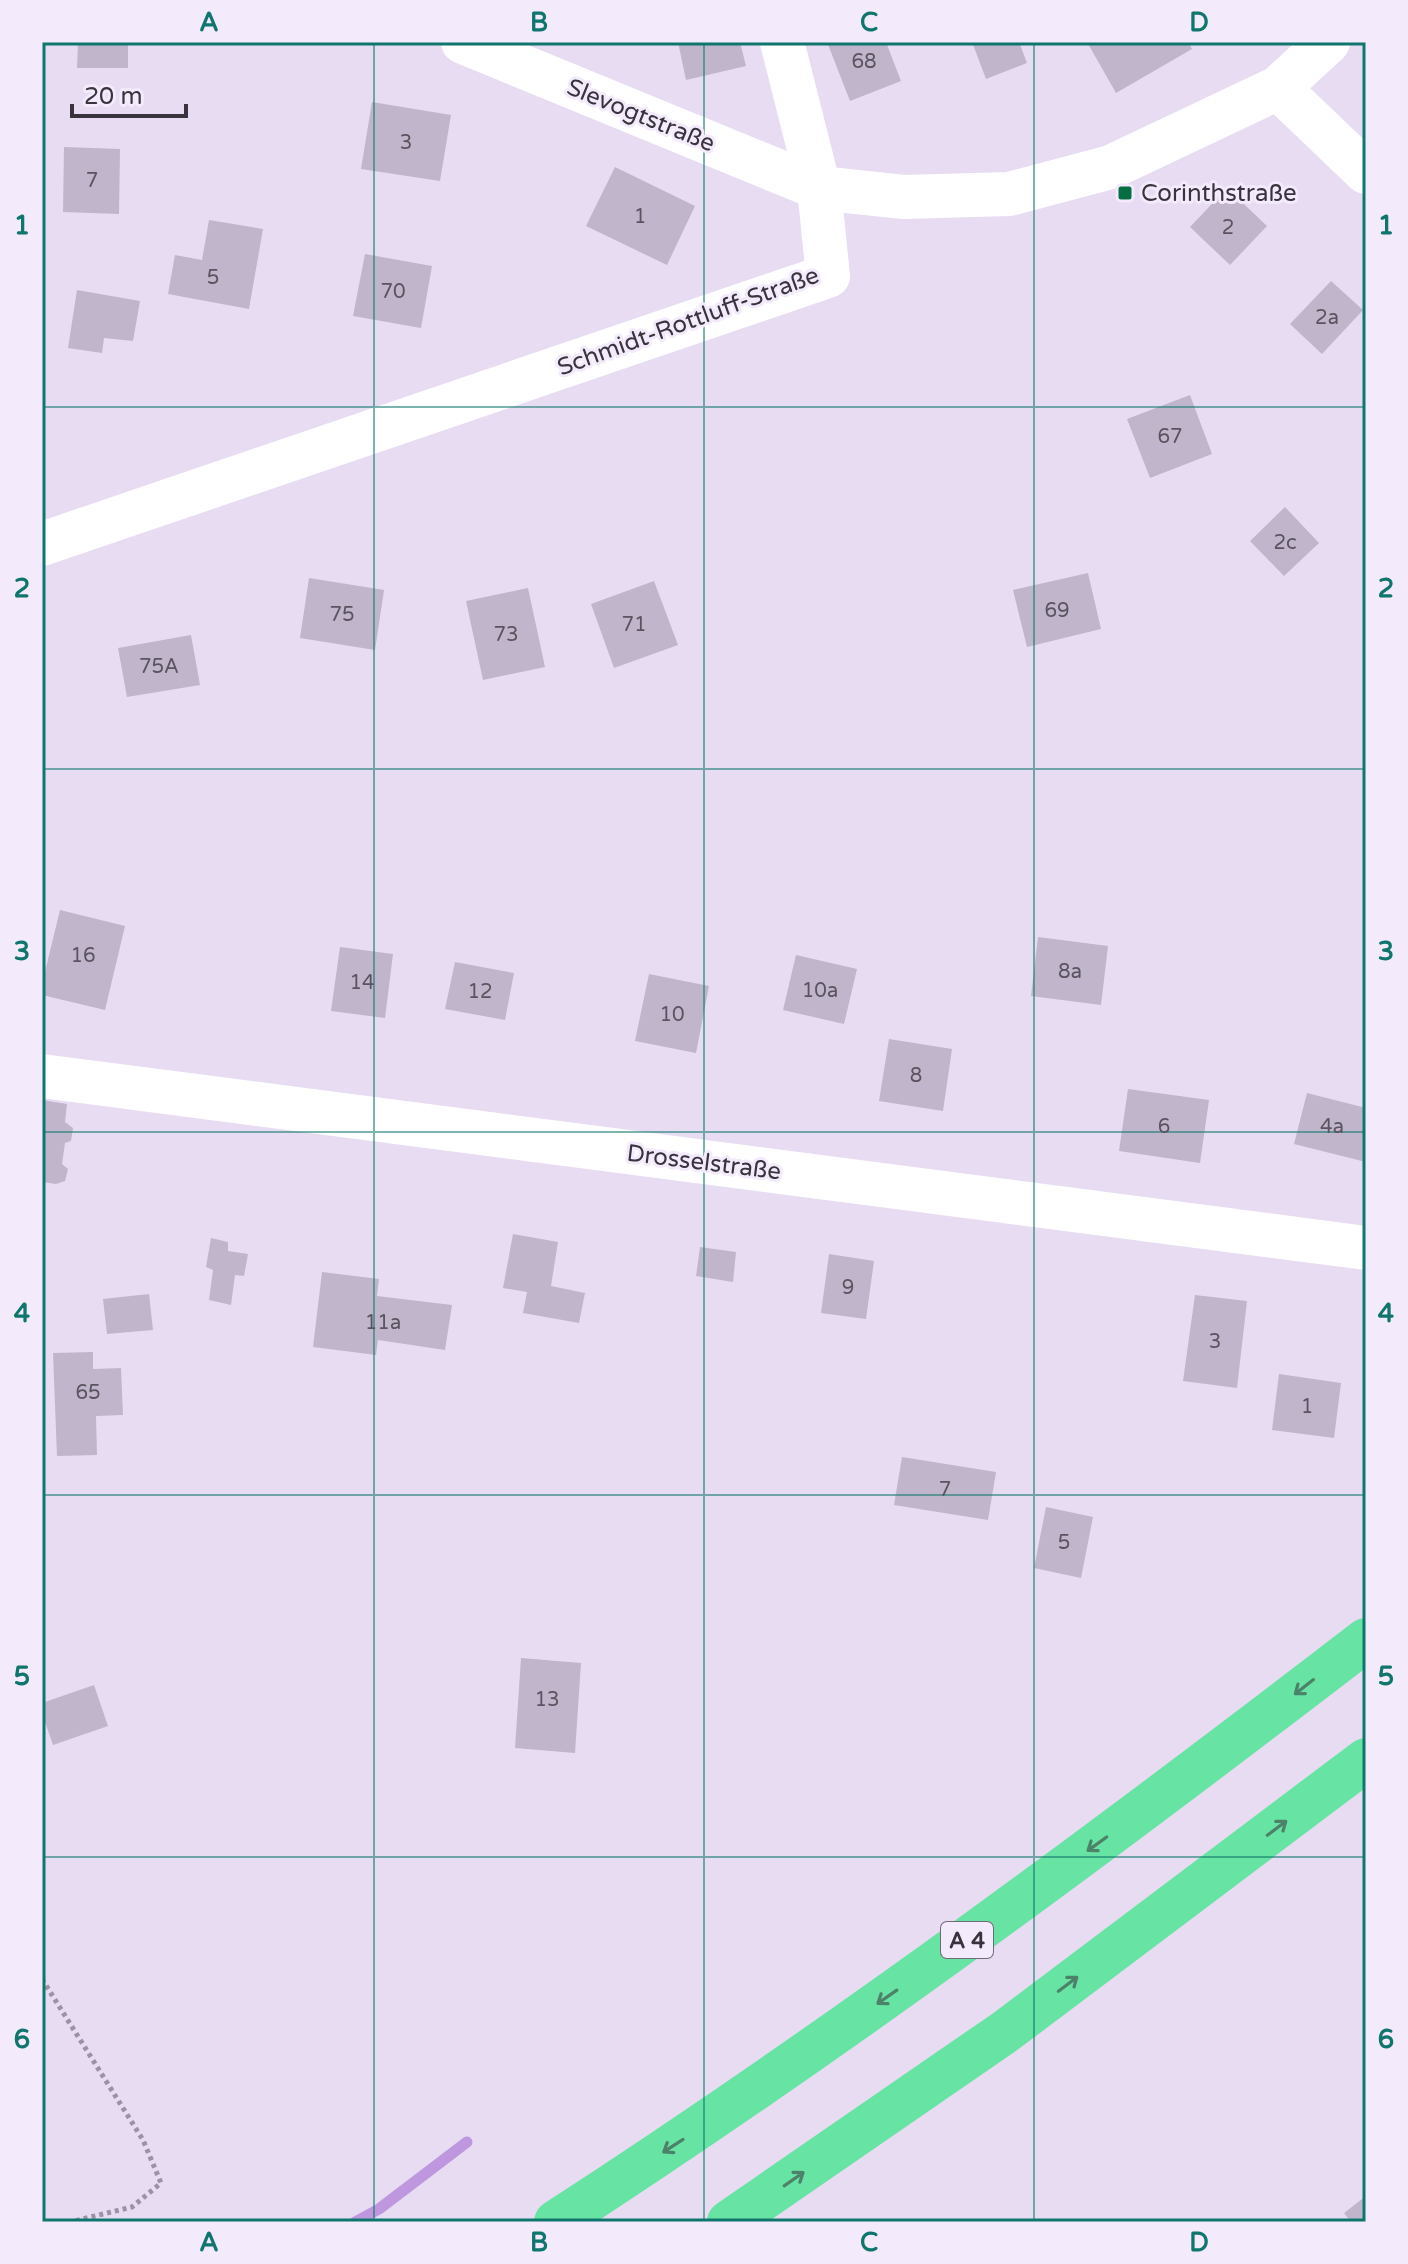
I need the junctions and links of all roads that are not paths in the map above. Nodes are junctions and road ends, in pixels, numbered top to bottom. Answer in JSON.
{"nodes":[{"id":1,"x":463,"y":42,"type":"edge"},
{"id":2,"x":782,"y":42,"type":"edge"},
{"id":3,"x":1328,"y":42,"type":"edge"},
{"id":4,"x":1278,"y":88,"type":"junction"},
{"id":5,"x":1366,"y":172,"type":"edge"},
{"id":6,"x":819,"y":188,"type":"junction"},
{"id":7,"x":42,"y":544,"type":"edge"},
{"id":8,"x":42,"y":1076,"type":"edge"},
{"id":9,"x":1366,"y":1248,"type":"edge"},
{"id":10,"x":1366,"y":1640,"type":"edge"},
{"id":11,"x":1366,"y":1760,"type":"edge"},
{"id":12,"x":556,"y":2222,"type":"edge"},
{"id":13,"x":729,"y":2222,"type":"edge"}],
"edges":[{"from":1,"to":6,"type":"street","name":"Slevogtstraße"},
{"from":2,"to":6,"type":"street"},
{"from":3,"to":4,"type":"street"},
{"from":4,"to":5,"type":"street"},
{"from":4,"to":6,"type":"street"},
{"from":6,"to":7,"type":"street","name":"Schmidt-Rottluff-Straße"},
{"from":8,"to":9,"type":"street","name":"Drosselstraße"},
{"from":10,"to":12,"type":"highway","number":"A 4","one_way":true},
{"from":13,"to":11,"type":"highway","one_way":true}]}
